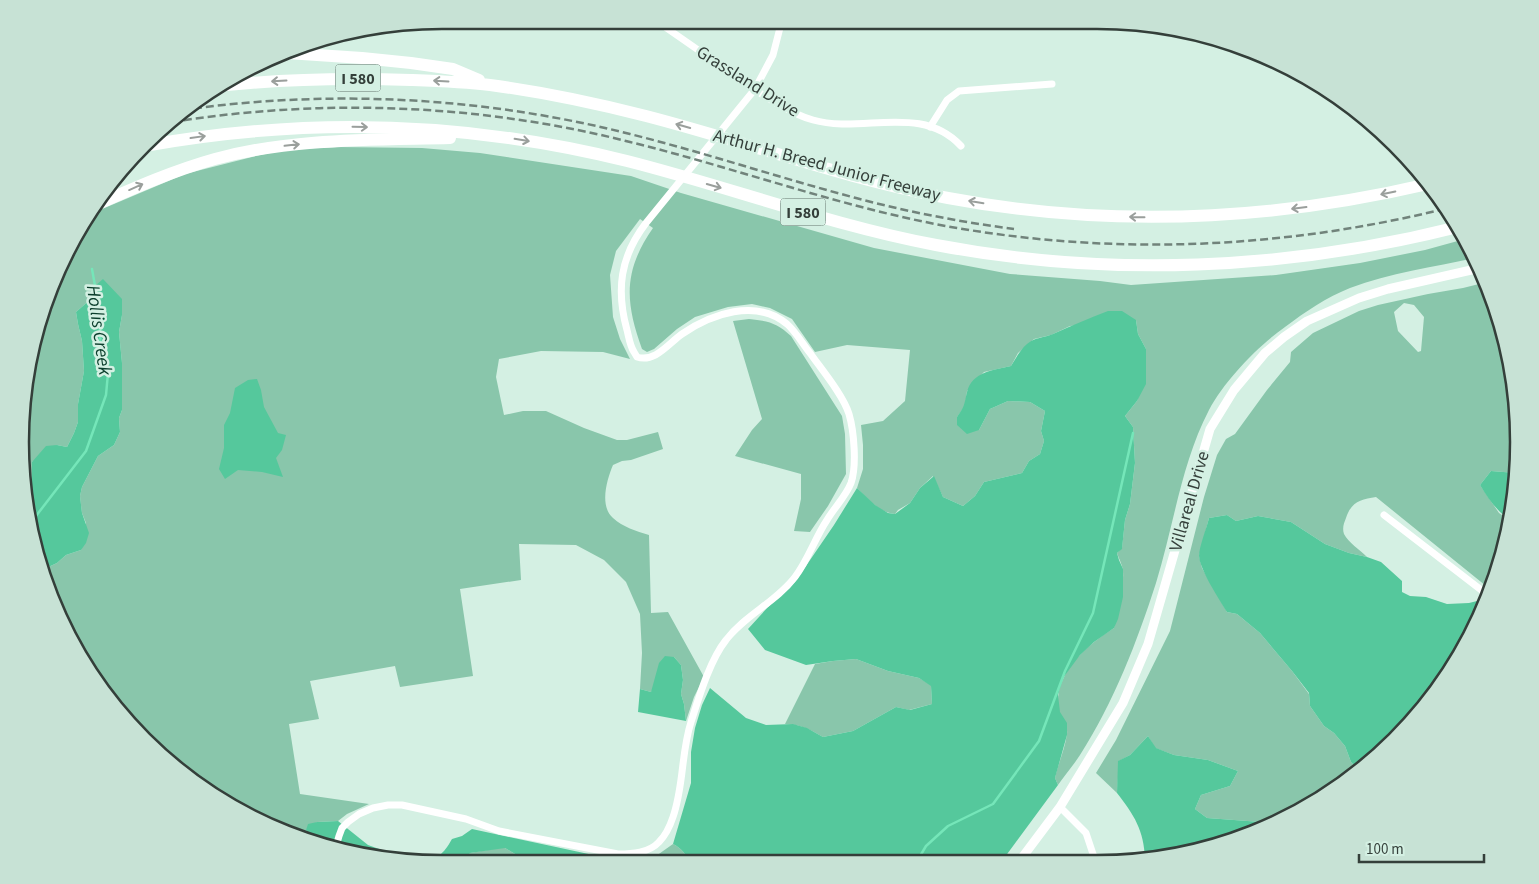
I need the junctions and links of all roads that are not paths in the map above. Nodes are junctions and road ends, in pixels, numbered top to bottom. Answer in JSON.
{"nodes":[{"id":1,"x":668,"y":29,"type":"edge"},
{"id":2,"x":780,"y":29,"type":"edge"},
{"id":3,"x":301,"y":54,"type":"edge"},
{"id":4,"x":234,"y":84,"type":"edge"},
{"id":5,"x":1052,"y":84,"type":"dead end"},
{"id":6,"x":490,"y":85,"type":"junction"},
{"id":7,"x":754,"y":89,"type":"junction"},
{"id":8,"x":930,"y":127,"type":"junction"},
{"id":9,"x":501,"y":137,"type":"junction"},
{"id":10,"x":156,"y":144,"type":"edge"},
{"id":11,"x":961,"y":146,"type":"dead end"},
{"id":12,"x":1421,"y":185,"type":"edge"},
{"id":13,"x":105,"y":202,"type":"edge"},
{"id":14,"x":1451,"y":229,"type":"edge"},
{"id":15,"x":1473,"y":270,"type":"edge"},
{"id":16,"x":1384,"y":515,"type":"dead end"},
{"id":17,"x":1482,"y":591,"type":"edge"},
{"id":18,"x":1060,"y":807,"type":"junction"},
{"id":19,"x":337,"y":842,"type":"edge"},
{"id":20,"x":1024,"y":855,"type":"edge"},
{"id":21,"x":1093,"y":855,"type":"edge"}],
"edges":[{"from":1,"to":7,"type":"street","name":"Grassland Drive"},
{"from":2,"to":7,"type":"street"},
{"from":3,"to":6,"type":"highway"},
{"from":6,"to":4,"type":"highway","name":"Arthur H. Breed Junior Freeway","number":"I 580","one_way":true},
{"from":5,"to":8,"type":"street"},
{"from":12,"to":6,"type":"highway","name":"Arthur H. Breed Junior Freeway","number":"I 580","one_way":true},
{"from":7,"to":8,"type":"street","name":"Grassland Drive"},
{"from":7,"to":19,"type":"street"},
{"from":8,"to":11,"type":"street","name":"Grassland Drive"},
{"from":10,"to":9,"type":"highway","number":"I 580","one_way":true},
{"from":13,"to":9,"type":"highway","one_way":true},
{"from":9,"to":14,"type":"highway","number":"I 580","one_way":true},
{"from":15,"to":18,"type":"street","name":"Villareal Drive"},
{"from":16,"to":17,"type":"street"},
{"from":18,"to":20,"type":"street","name":"Villareal Drive"},
{"from":18,"to":21,"type":"street"}]}
